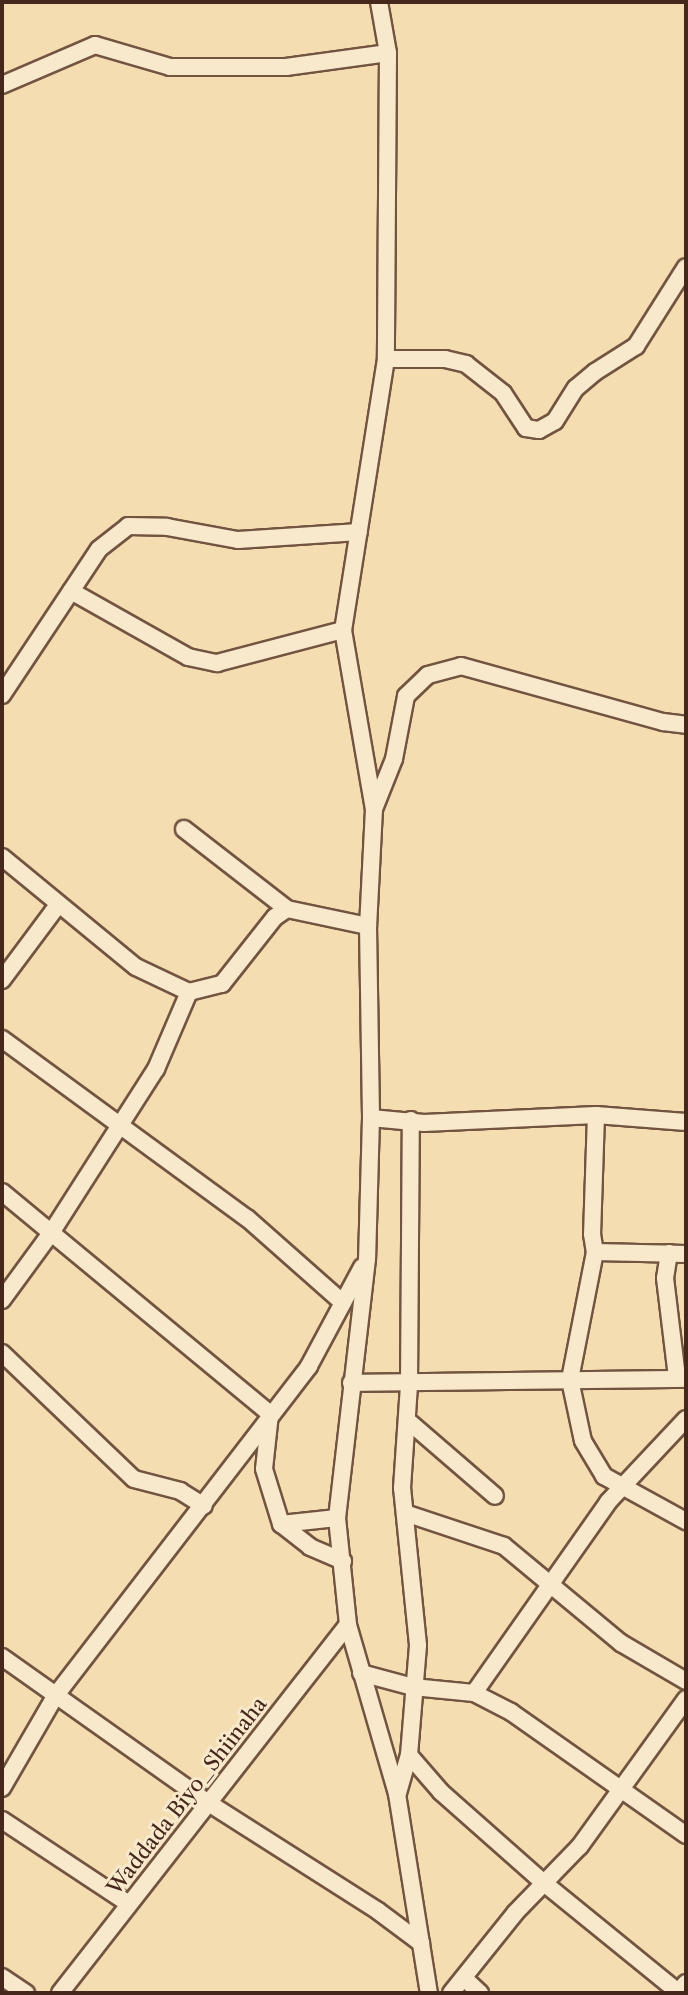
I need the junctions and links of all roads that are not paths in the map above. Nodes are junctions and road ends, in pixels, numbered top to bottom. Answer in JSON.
{"nodes":[{"id":1,"x":379,"y":2,"type":"edge"},
{"id":2,"x":388,"y":53,"type":"junction"},
{"id":3,"x":2,"y":85,"type":"edge"},
{"id":4,"x":686,"y":267,"type":"edge"},
{"id":5,"x":386,"y":359,"type":"junction"},
{"id":6,"x":359,"y":532,"type":"junction"},
{"id":7,"x":71,"y":591,"type":"junction"},
{"id":8,"x":342,"y":630,"type":"junction"},
{"id":9,"x":2,"y":695,"type":"edge"},
{"id":10,"x":686,"y":724,"type":"edge"},
{"id":11,"x":374,"y":809,"type":"junction"},
{"id":12,"x":184,"y":829,"type":"dead end"},
{"id":13,"x":2,"y":857,"type":"edge"},
{"id":14,"x":58,"y":905,"type":"junction"},
{"id":15,"x":287,"y":909,"type":"junction"},
{"id":16,"x":368,"y":926,"type":"junction"},
{"id":17,"x":2,"y":980,"type":"edge"},
{"id":18,"x":189,"y":992,"type":"junction"},
{"id":19,"x":2,"y":1040,"type":"edge"},
{"id":20,"x":596,"y":1115,"type":"junction"},
{"id":21,"x":371,"y":1118,"type":"junction"},
{"id":22,"x":411,"y":1120,"type":"junction"},
{"id":23,"x":120,"y":1122,"type":"junction"},
{"id":24,"x":686,"y":1122,"type":"edge"},
{"id":25,"x":2,"y":1192,"type":"edge"},
{"id":26,"x":51,"y":1233,"type":"junction"},
{"id":27,"x":595,"y":1252,"type":"junction"},
{"id":28,"x":668,"y":1253,"type":"junction"},
{"id":29,"x":686,"y":1254,"type":"edge"},
{"id":30,"x":367,"y":1259,"type":"junction"},
{"id":31,"x":2,"y":1300,"type":"edge"},
{"id":32,"x":343,"y":1303,"type":"junction"},
{"id":33,"x":2,"y":1353,"type":"edge"},
{"id":34,"x":682,"y":1378,"type":"edge"},
{"id":35,"x":569,"y":1380,"type":"junction"},
{"id":36,"x":351,"y":1383,"type":"junction"},
{"id":37,"x":409,"y":1385,"type":"junction"},
{"id":38,"x":270,"y":1414,"type":"junction"},
{"id":39,"x":686,"y":1419,"type":"edge"},
{"id":40,"x":407,"y":1420,"type":"junction"},
{"id":41,"x":624,"y":1486,"type":"junction"},
{"id":42,"x":495,"y":1496,"type":"dead end"},
{"id":43,"x":204,"y":1506,"type":"junction"},
{"id":44,"x":408,"y":1514,"type":"junction"},
{"id":45,"x":337,"y":1518,"type":"junction"},
{"id":46,"x":686,"y":1521,"type":"edge"},
{"id":47,"x":281,"y":1524,"type":"junction"},
{"id":48,"x":343,"y":1561,"type":"junction"},
{"id":49,"x":550,"y":1584,"type":"junction"},
{"id":50,"x":348,"y":1625,"type":"junction"},
{"id":51,"x":2,"y":1657,"type":"edge"},
{"id":52,"x":361,"y":1673,"type":"junction"},
{"id":53,"x":686,"y":1681,"type":"edge"},
{"id":54,"x":413,"y":1687,"type":"junction"},
{"id":55,"x":474,"y":1693,"type":"junction"},
{"id":56,"x":56,"y":1695,"type":"junction"},
{"id":57,"x":686,"y":1699,"type":"edge"},
{"id":58,"x":409,"y":1755,"type":"junction"},
{"id":59,"x":2,"y":1788,"type":"edge"},
{"id":60,"x":622,"y":1793,"type":"junction"},
{"id":61,"x":397,"y":1794,"type":"junction"},
{"id":62,"x":207,"y":1802,"type":"junction"},
{"id":63,"x":2,"y":1820,"type":"edge"},
{"id":64,"x":686,"y":1835,"type":"edge"},
{"id":65,"x":544,"y":1883,"type":"junction"},
{"id":66,"x":129,"y":1904,"type":"junction"},
{"id":67,"x":421,"y":1943,"type":"junction"},
{"id":68,"x":2,"y":1977,"type":"edge"},
{"id":69,"x":464,"y":1978,"type":"junction"},
{"id":70,"x":686,"y":1983,"type":"edge"},
{"id":71,"x":26,"y":1993,"type":"edge"},
{"id":72,"x":60,"y":1993,"type":"edge"},
{"id":73,"x":429,"y":1993,"type":"edge"},
{"id":74,"x":451,"y":1993,"type":"edge"},
{"id":75,"x":480,"y":1993,"type":"edge"},
{"id":76,"x":678,"y":1993,"type":"edge"}],
"edges":[{"from":1,"to":2,"type":"street"},
{"from":2,"to":3,"type":"street"},
{"from":2,"to":5,"type":"street"},
{"from":4,"to":5,"type":"street"},
{"from":5,"to":6,"type":"street"},
{"from":6,"to":7,"type":"street"},
{"from":6,"to":8,"type":"street"},
{"from":7,"to":8,"type":"street"},
{"from":7,"to":9,"type":"street"},
{"from":8,"to":11,"type":"street"},
{"from":10,"to":11,"type":"street"},
{"from":11,"to":16,"type":"street"},
{"from":12,"to":15,"type":"street"},
{"from":13,"to":14,"type":"street"},
{"from":14,"to":17,"type":"street"},
{"from":14,"to":18,"type":"street"},
{"from":15,"to":16,"type":"street"},
{"from":15,"to":18,"type":"street"},
{"from":16,"to":21,"type":"street"},
{"from":18,"to":23,"type":"street"},
{"from":19,"to":23,"type":"street"},
{"from":20,"to":22,"type":"street"},
{"from":20,"to":24,"type":"street"},
{"from":20,"to":27,"type":"street"},
{"from":21,"to":22,"type":"street"},
{"from":21,"to":30,"type":"street"},
{"from":22,"to":37,"type":"street"},
{"from":23,"to":26,"type":"street"},
{"from":23,"to":32,"type":"street"},
{"from":25,"to":26,"type":"street"},
{"from":26,"to":31,"type":"street"},
{"from":26,"to":38,"type":"street"},
{"from":27,"to":28,"type":"street"},
{"from":27,"to":35,"type":"street"},
{"from":28,"to":29,"type":"street"},
{"from":28,"to":34,"type":"street"},
{"from":30,"to":32,"type":"street"},
{"from":30,"to":36,"type":"street"},
{"from":32,"to":38,"type":"street"},
{"from":33,"to":43,"type":"street"},
{"from":34,"to":35,"type":"street"},
{"from":35,"to":37,"type":"street"},
{"from":35,"to":41,"type":"street"},
{"from":36,"to":37,"type":"street"},
{"from":36,"to":45,"type":"street"},
{"from":37,"to":40,"type":"street"},
{"from":38,"to":43,"type":"street"},
{"from":38,"to":47,"type":"street"},
{"from":39,"to":41,"type":"street"},
{"from":40,"to":42,"type":"street"},
{"from":40,"to":44,"type":"street"},
{"from":41,"to":46,"type":"street"},
{"from":41,"to":49,"type":"street"},
{"from":43,"to":56,"type":"street"},
{"from":44,"to":49,"type":"street"},
{"from":44,"to":54,"type":"street"},
{"from":45,"to":47,"type":"street"},
{"from":45,"to":48,"type":"street"},
{"from":47,"to":48,"type":"street"},
{"from":48,"to":50,"type":"street"},
{"from":49,"to":53,"type":"street"},
{"from":49,"to":55,"type":"street"},
{"from":50,"to":52,"type":"street"},
{"from":50,"to":62,"type":"street","name":"Waddada Biyo_Shiinaha"},
{"from":51,"to":56,"type":"street"},
{"from":52,"to":54,"type":"street"},
{"from":52,"to":61,"type":"street"},
{"from":54,"to":55,"type":"street"},
{"from":54,"to":58,"type":"street"},
{"from":55,"to":60,"type":"street"},
{"from":56,"to":59,"type":"street"},
{"from":56,"to":62,"type":"street"},
{"from":57,"to":60,"type":"street"},
{"from":58,"to":61,"type":"street"},
{"from":58,"to":65,"type":"street"},
{"from":60,"to":64,"type":"street"},
{"from":60,"to":65,"type":"street"},
{"from":61,"to":67,"type":"street"},
{"from":62,"to":66,"type":"street","name":"Waddada Biyo_Shiinaha"},
{"from":62,"to":67,"type":"street"},
{"from":63,"to":66,"type":"street"},
{"from":65,"to":69,"type":"street"},
{"from":65,"to":76,"type":"street"},
{"from":66,"to":72,"type":"street","name":"Waddada Biyo_Shiinaha"},
{"from":67,"to":73,"type":"street"},
{"from":68,"to":71,"type":"street"},
{"from":69,"to":74,"type":"street"},
{"from":69,"to":75,"type":"street"},
{"from":70,"to":76,"type":"street"}]}
